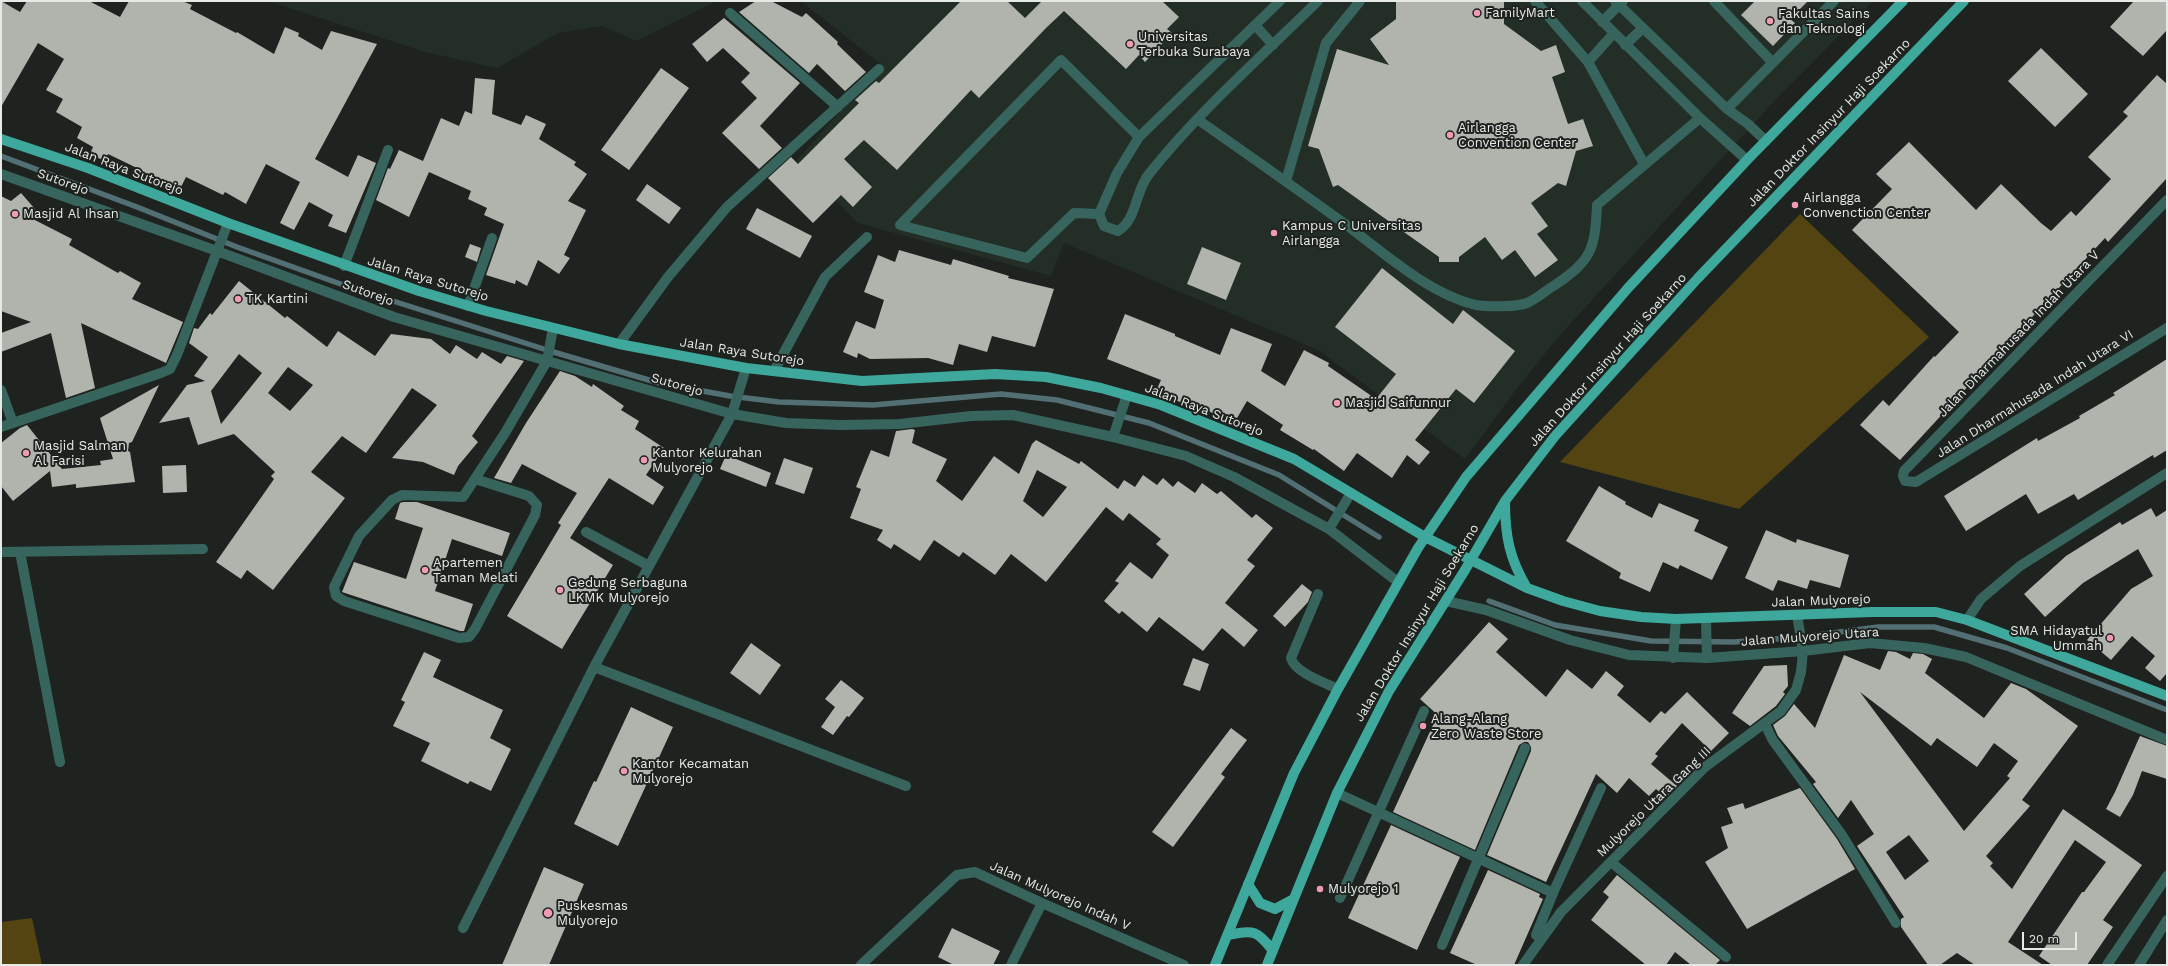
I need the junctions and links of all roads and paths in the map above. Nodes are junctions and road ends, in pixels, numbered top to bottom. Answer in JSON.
{"nodes":[{"id":1,"x":1280,"y":1,"type":"edge"},
{"id":2,"x":1318,"y":1,"type":"edge"},
{"id":3,"x":1360,"y":1,"type":"edge"},
{"id":4,"x":1535,"y":1,"type":"edge"},
{"id":5,"x":1582,"y":1,"type":"edge"},
{"id":6,"x":1714,"y":1,"type":"edge"},
{"id":7,"x":1834,"y":1,"type":"edge"},
{"id":8,"x":1903,"y":1,"type":"edge"},
{"id":9,"x":1964,"y":1,"type":"edge"},
{"id":10,"x":1619,"y":2,"type":"edge"},
{"id":11,"x":730,"y":13,"type":"dead end"},
{"id":12,"x":1602,"y":22,"type":"junction"},
{"id":13,"x":1255,"y":25,"type":"junction"},
{"id":14,"x":1643,"y":28,"type":"junction"},
{"id":15,"x":1614,"y":34,"type":"junction"},
{"id":16,"x":1273,"y":45,"type":"junction"},
{"id":17,"x":1626,"y":45,"type":"junction"},
{"id":18,"x":1588,"y":62,"type":"junction"},
{"id":19,"x":1773,"y":63,"type":"junction"},
{"id":20,"x":879,"y":69,"type":"dead end"},
{"id":21,"x":838,"y":107,"type":"junction"},
{"id":22,"x":1727,"y":109,"type":"junction"},
{"id":23,"x":1700,"y":118,"type":"junction"},
{"id":24,"x":1198,"y":119,"type":"junction"},
{"id":25,"x":1139,"y":137,"type":"junction"},
{"id":26,"x":1,"y":139,"type":"edge"},
{"id":27,"x":1766,"y":141,"type":"junction"},
{"id":28,"x":388,"y":150,"type":"dead end"},
{"id":29,"x":1747,"y":160,"type":"junction"},
{"id":30,"x":1644,"y":164,"type":"junction"},
{"id":31,"x":1,"y":174,"type":"edge"},
{"id":32,"x":1286,"y":181,"type":"junction"},
{"id":33,"x":2167,"y":200,"type":"edge"},
{"id":34,"x":1099,"y":214,"type":"junction"},
{"id":35,"x":227,"y":226,"type":"junction"},
{"id":36,"x":867,"y":237,"type":"dead end"},
{"id":37,"x":492,"y":238,"type":"dead end"},
{"id":38,"x":218,"y":249,"type":"junction"},
{"id":39,"x":344,"y":266,"type":"junction"},
{"id":40,"x":468,"y":306,"type":"junction"},
{"id":41,"x":2167,"y":328,"type":"edge"},
{"id":42,"x":553,"y":331,"type":"junction"},
{"id":43,"x":619,"y":344,"type":"junction"},
{"id":44,"x":548,"y":358,"type":"junction"},
{"id":45,"x":746,"y":368,"type":"junction"},
{"id":46,"x":774,"y":371,"type":"junction"},
{"id":47,"x":1,"y":390,"type":"edge"},
{"id":48,"x":1125,"y":400,"type":"junction"},
{"id":49,"x":734,"y":411,"type":"junction"},
{"id":50,"x":13,"y":423,"type":"junction"},
{"id":51,"x":1,"y":427,"type":"edge"},
{"id":52,"x":1113,"y":437,"type":"junction"},
{"id":53,"x":2167,"y":473,"type":"edge"},
{"id":54,"x":475,"y":479,"type":"junction"},
{"id":55,"x":1916,"y":482,"type":"joint"},
{"id":56,"x":1349,"y":497,"type":"junction"},
{"id":57,"x":1505,"y":501,"type":"junction"},
{"id":58,"x":1331,"y":526,"type":"junction"},
{"id":59,"x":586,"y":532,"type":"dead end"},
{"id":60,"x":1425,"y":537,"type":"junction"},
{"id":61,"x":203,"y":549,"type":"dead end"},
{"id":62,"x":1,"y":552,"type":"edge"},
{"id":63,"x":20,"y":552,"type":"junction"},
{"id":64,"x":1471,"y":561,"type":"junction"},
{"id":65,"x":649,"y":566,"type":"junction"},
{"id":66,"x":1398,"y":582,"type":"junction"},
{"id":67,"x":1527,"y":588,"type":"junction"},
{"id":68,"x":1318,"y":594,"type":"dead end"},
{"id":69,"x":1446,"y":601,"type":"junction"},
{"id":70,"x":1797,"y":618,"type":"junction"},
{"id":71,"x":1967,"y":620,"type":"junction"},
{"id":72,"x":1706,"y":623,"type":"junction"},
{"id":73,"x":1676,"y":624,"type":"junction"},
{"id":74,"x":1803,"y":651,"type":"junction"},
{"id":75,"x":1707,"y":653,"type":"junction"},
{"id":76,"x":1673,"y":658,"type":"junction"},
{"id":77,"x":594,"y":666,"type":"junction"},
{"id":78,"x":1338,"y":689,"type":"junction"},
{"id":79,"x":2167,"y":696,"type":"edge"},
{"id":80,"x":1424,"y":711,"type":"dead end"},
{"id":81,"x":1765,"y":724,"type":"junction"},
{"id":82,"x":2167,"y":740,"type":"edge"},
{"id":83,"x":1525,"y":748,"type":"dead end"},
{"id":84,"x":60,"y":762,"type":"dead end"},
{"id":85,"x":906,"y":786,"type":"dead end"},
{"id":86,"x":1601,"y":788,"type":"dead end"},
{"id":87,"x":1337,"y":793,"type":"junction"},
{"id":88,"x":1379,"y":813,"type":"junction"},
{"id":89,"x":1478,"y":858,"type":"junction"},
{"id":90,"x":1612,"y":862,"type":"junction"},
{"id":91,"x":2167,"y":876,"type":"edge"},
{"id":92,"x":1248,"y":884,"type":"junction"},
{"id":93,"x":1553,"y":893,"type":"junction"},
{"id":94,"x":1340,"y":898,"type":"dead end"},
{"id":95,"x":1292,"y":900,"type":"junction"},
{"id":96,"x":1042,"y":903,"type":"junction"},
{"id":97,"x":2167,"y":920,"type":"edge"},
{"id":98,"x":1896,"y":923,"type":"dead end"},
{"id":99,"x":463,"y":928,"type":"dead end"},
{"id":100,"x":1536,"y":935,"type":"dead end"},
{"id":101,"x":1229,"y":936,"type":"junction"},
{"id":102,"x":1442,"y":945,"type":"dead end"},
{"id":103,"x":1273,"y":951,"type":"junction"},
{"id":104,"x":1726,"y":957,"type":"dead end"},
{"id":105,"x":861,"y":965,"type":"edge"},
{"id":106,"x":1011,"y":965,"type":"edge"},
{"id":107,"x":1184,"y":965,"type":"edge"},
{"id":108,"x":1215,"y":965,"type":"edge"},
{"id":109,"x":1267,"y":965,"type":"edge"},
{"id":110,"x":1523,"y":965,"type":"edge"},
{"id":111,"x":2107,"y":965,"type":"edge"},
{"id":112,"x":2139,"y":965,"type":"edge"}],
"edges":[{"from":1,"to":13,"type":"street"},
{"from":2,"to":16,"type":"street"},
{"from":3,"to":32,"type":"street"},
{"from":4,"to":18,"type":"street"},
{"from":5,"to":12,"type":"street"},
{"from":6,"to":19,"type":"street"},
{"from":7,"to":19,"type":"street"},
{"from":8,"to":27,"type":"main road"},
{"from":9,"to":57,"type":"main road","name":"Jalan Doktor Insinyur Haji Soekarno"},
{"from":10,"to":12,"type":"street"},
{"from":10,"to":14,"type":"street"},
{"from":11,"to":21,"type":"street"},
{"from":12,"to":15,"type":"street"},
{"from":13,"to":16,"type":"street"},
{"from":13,"to":25,"type":"street"},
{"from":14,"to":17,"type":"street"},
{"from":14,"to":22,"type":"street"},
{"from":15,"to":17,"type":"street"},
{"from":15,"to":18,"type":"street"},
{"from":16,"to":24,"type":"street"},
{"from":17,"to":23,"type":"street"},
{"from":18,"to":30,"type":"street"},
{"from":19,"to":22,"type":"street"},
{"from":20,"to":21,"type":"street"},
{"from":21,"to":43,"type":"street"},
{"from":22,"to":27,"type":"street"},
{"from":23,"to":29,"type":"street"},
{"from":23,"to":30,"type":"street"},
{"from":24,"to":32,"type":"street"},
{"from":24,"to":34,"type":"street"},
{"from":25,"to":34,"type":"street"},
{"from":25,"to":34,"type":"street"},
{"from":26,"to":35,"type":"main road","name":"Jalan Raya Sutorejo"},
{"from":27,"to":29,"type":"main road"},
{"from":28,"to":39,"type":"street"},
{"from":29,"to":60,"type":"main road"},
{"from":30,"to":32,"type":"street"},
{"from":31,"to":38,"type":"street","name":"Sutorejo"},
{"from":33,"to":55,"type":"street","name":"Jalan Dharmahusada Indah Utara V"},
{"from":35,"to":38,"type":"street"},
{"from":35,"to":39,"type":"main road","name":"Jalan Raya Sutorejo"},
{"from":36,"to":46,"type":"street"},
{"from":37,"to":40,"type":"street"},
{"from":38,"to":44,"type":"street","name":"Sutorejo"},
{"from":38,"to":50,"type":"street"},
{"from":39,"to":40,"type":"main road","name":"Jalan Raya Sutorejo"},
{"from":40,"to":42,"type":"main road","name":"Jalan Raya Sutorejo"},
{"from":41,"to":55,"type":"street","name":"Jalan Dharmahusada Indah Utara VI"},
{"from":42,"to":43,"type":"main road","name":"Jalan Raya Sutorejo"},
{"from":42,"to":44,"type":"street"},
{"from":43,"to":45,"type":"main road","name":"Jalan Raya Sutorejo"},
{"from":44,"to":49,"type":"street","name":"Sutorejo"},
{"from":44,"to":54,"type":"street"},
{"from":45,"to":46,"type":"main road","name":"Jalan Raya Sutorejo"},
{"from":45,"to":49,"type":"street"},
{"from":46,"to":48,"type":"main road","name":"Jalan Raya Sutorejo"},
{"from":47,"to":50,"type":"street"},
{"from":48,"to":52,"type":"street"},
{"from":48,"to":56,"type":"main road","name":"Jalan Raya Sutorejo"},
{"from":49,"to":52,"type":"street","name":"Sutorejo"},
{"from":49,"to":65,"type":"street"},
{"from":50,"to":51,"type":"street"},
{"from":52,"to":58,"type":"street","name":"Sutorejo"},
{"from":53,"to":71,"type":"street"},
{"from":54,"to":54,"type":"street"},
{"from":56,"to":58,"type":"street"},
{"from":56,"to":60,"type":"main road","name":"Jalan Raya Sutorejo"},
{"from":57,"to":64,"type":"main road","name":"Jalan Doktor Insinyur Haji Soekarno"},
{"from":57,"to":67,"type":"main road"},
{"from":58,"to":66,"type":"street","name":"Sutorejo"},
{"from":59,"to":65,"type":"street"},
{"from":60,"to":64,"type":"main road","name":"Jalan Raya Sutorejo"},
{"from":60,"to":66,"type":"main road"},
{"from":61,"to":63,"type":"street"},
{"from":62,"to":63,"type":"street"},
{"from":63,"to":84,"type":"street"},
{"from":64,"to":67,"type":"main road","name":"Jalan Mulyorejo"},
{"from":64,"to":69,"type":"main road","name":"Jalan Doktor Insinyur Haji Soekarno"},
{"from":65,"to":77,"type":"street"},
{"from":66,"to":78,"type":"main road"},
{"from":67,"to":73,"type":"main road","name":"Jalan Mulyorejo"},
{"from":68,"to":78,"type":"street"},
{"from":69,"to":76,"type":"street","name":"Jalan Mulyorejo Utara"},
{"from":69,"to":87,"type":"main road","name":"Jalan Doktor Insinyur Haji Soekarno"},
{"from":70,"to":71,"type":"main road","name":"Jalan Mulyorejo"},
{"from":70,"to":72,"type":"main road","name":"Jalan Mulyorejo"},
{"from":70,"to":74,"type":"street","name":"Mulyorejo Utara Gang III"},
{"from":71,"to":79,"type":"main road","name":"Jalan Mulyorejo"},
{"from":72,"to":73,"type":"main road","name":"Jalan Mulyorejo"},
{"from":72,"to":75,"type":"street"},
{"from":73,"to":76,"type":"street"},
{"from":74,"to":75,"type":"street","name":"Jalan Mulyorejo Utara"},
{"from":74,"to":81,"type":"street","name":"Mulyorejo Utara Gang III"},
{"from":74,"to":82,"type":"street","name":"Jalan Mulyorejo Utara"},
{"from":75,"to":76,"type":"street","name":"Jalan Mulyorejo Utara"},
{"from":77,"to":85,"type":"street"},
{"from":77,"to":99,"type":"street"},
{"from":78,"to":92,"type":"main road"},
{"from":80,"to":88,"type":"street"},
{"from":81,"to":90,"type":"street","name":"Mulyorejo Utara Gang III"},
{"from":81,"to":98,"type":"street"},
{"from":83,"to":89,"type":"street"},
{"from":86,"to":93,"type":"street"},
{"from":87,"to":88,"type":"street"},
{"from":87,"to":95,"type":"main road","name":"Jalan Doktor Insinyur Haji Soekarno"},
{"from":88,"to":89,"type":"street"},
{"from":88,"to":94,"type":"street"},
{"from":89,"to":93,"type":"street"},
{"from":89,"to":102,"type":"street"},
{"from":90,"to":104,"type":"street"},
{"from":90,"to":110,"type":"street","name":"Mulyorejo Utara Gang III"},
{"from":91,"to":111,"type":"street"},
{"from":92,"to":95,"type":"main road"},
{"from":92,"to":101,"type":"main road"},
{"from":93,"to":100,"type":"street"},
{"from":95,"to":103,"type":"main road","name":"Jalan Doktor Insinyur Haji Soekarno"},
{"from":96,"to":105,"type":"street","name":"Jalan Mulyorejo Indah V"},
{"from":96,"to":106,"type":"street"},
{"from":96,"to":107,"type":"street","name":"Jalan Mulyorejo Indah V"},
{"from":97,"to":112,"type":"street"},
{"from":101,"to":103,"type":"main road"},
{"from":101,"to":108,"type":"main road"},
{"from":103,"to":109,"type":"main road","name":"Jalan Doktor Insinyur Haji Soekarno"}]}
